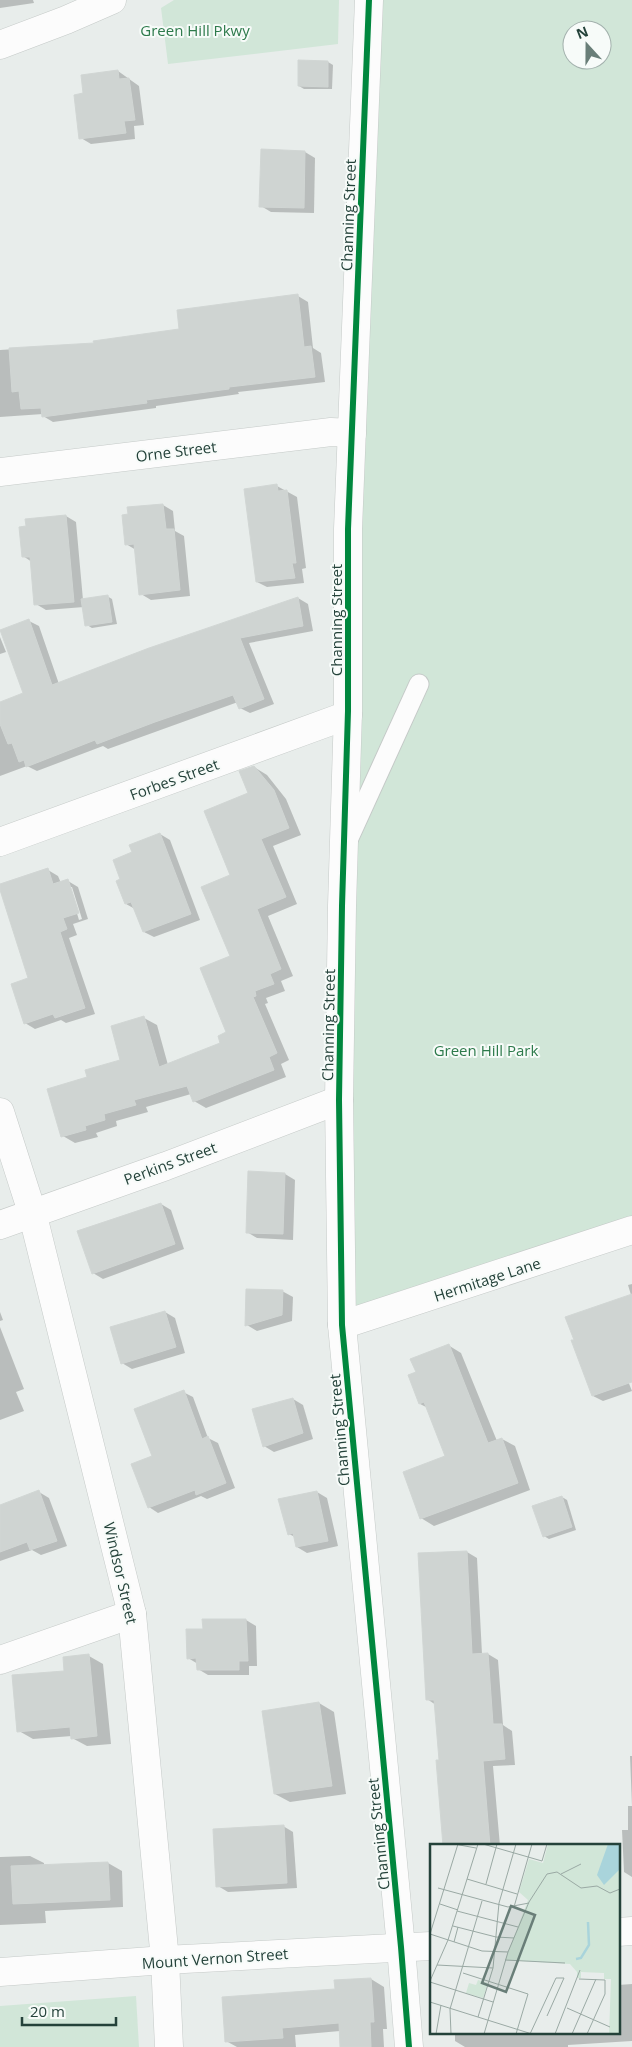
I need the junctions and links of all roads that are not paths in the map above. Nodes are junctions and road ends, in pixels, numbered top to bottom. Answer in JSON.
{"nodes":[{"id":1,"x":112,"y":0,"type":"edge"},
{"id":2,"x":369,"y":0,"type":"edge"},
{"id":3,"x":65,"y":10,"type":"edge"},
{"id":4,"x":0,"y":44,"type":"edge"},
{"id":5,"x":352,"y":433,"type":"junction"},
{"id":6,"x":0,"y":472,"type":"edge"},
{"id":7,"x":418,"y":684,"type":"dead end"},
{"id":8,"x":348,"y":715,"type":"junction"},
{"id":9,"x":0,"y":842,"type":"edge"},
{"id":10,"x":344,"y":851,"type":"junction"},
{"id":11,"x":339,"y":1100,"type":"junction"},
{"id":12,"x":0,"y":1112,"type":"edge"},
{"id":13,"x":32,"y":1212,"type":"junction"},
{"id":14,"x":0,"y":1225,"type":"edge"},
{"id":15,"x":632,"y":1230,"type":"edge"},
{"id":16,"x":342,"y":1326,"type":"junction"},
{"id":17,"x":132,"y":1614,"type":"junction"},
{"id":18,"x":0,"y":1660,"type":"edge"},
{"id":19,"x":430,"y":1946,"type":"edge"},
{"id":20,"x":402,"y":1947,"type":"junction"},
{"id":21,"x":166,"y":1960,"type":"junction"},
{"id":22,"x":0,"y":1972,"type":"edge"},
{"id":23,"x":169,"y":2047,"type":"edge"},
{"id":24,"x":409,"y":2047,"type":"edge"}],
"edges":[{"from":1,"to":3,"type":"street"},
{"from":2,"to":5,"type":"street","name":"Channing Street"},
{"from":3,"to":4,"type":"street"},
{"from":5,"to":6,"type":"street","name":"Orne Street"},
{"from":5,"to":8,"type":"street","name":"Channing Street"},
{"from":7,"to":10,"type":"lane"},
{"from":8,"to":9,"type":"street","name":"Forbes Street"},
{"from":8,"to":10,"type":"street","name":"Channing Street"},
{"from":10,"to":11,"type":"street","name":"Channing Street"},
{"from":11,"to":13,"type":"street","name":"Perkins Street"},
{"from":11,"to":16,"type":"street","name":"Channing Street"},
{"from":12,"to":13,"type":"street","name":"Windsor Street"},
{"from":13,"to":14,"type":"street","name":"Perkins Street"},
{"from":13,"to":17,"type":"street","name":"Windsor Street"},
{"from":15,"to":16,"type":"street","name":"Hermitage Lane"},
{"from":16,"to":20,"type":"street","name":"Channing Street"},
{"from":17,"to":18,"type":"street"},
{"from":17,"to":21,"type":"street","name":"Windsor Street"},
{"from":19,"to":20,"type":"street","name":"Mount Vernon Street"},
{"from":20,"to":21,"type":"street","name":"Mount Vernon Street"},
{"from":20,"to":24,"type":"street","name":"Channing Street"},
{"from":21,"to":22,"type":"street","name":"Mount Vernon Street"},
{"from":21,"to":23,"type":"street","name":"Windsor Street"}]}
